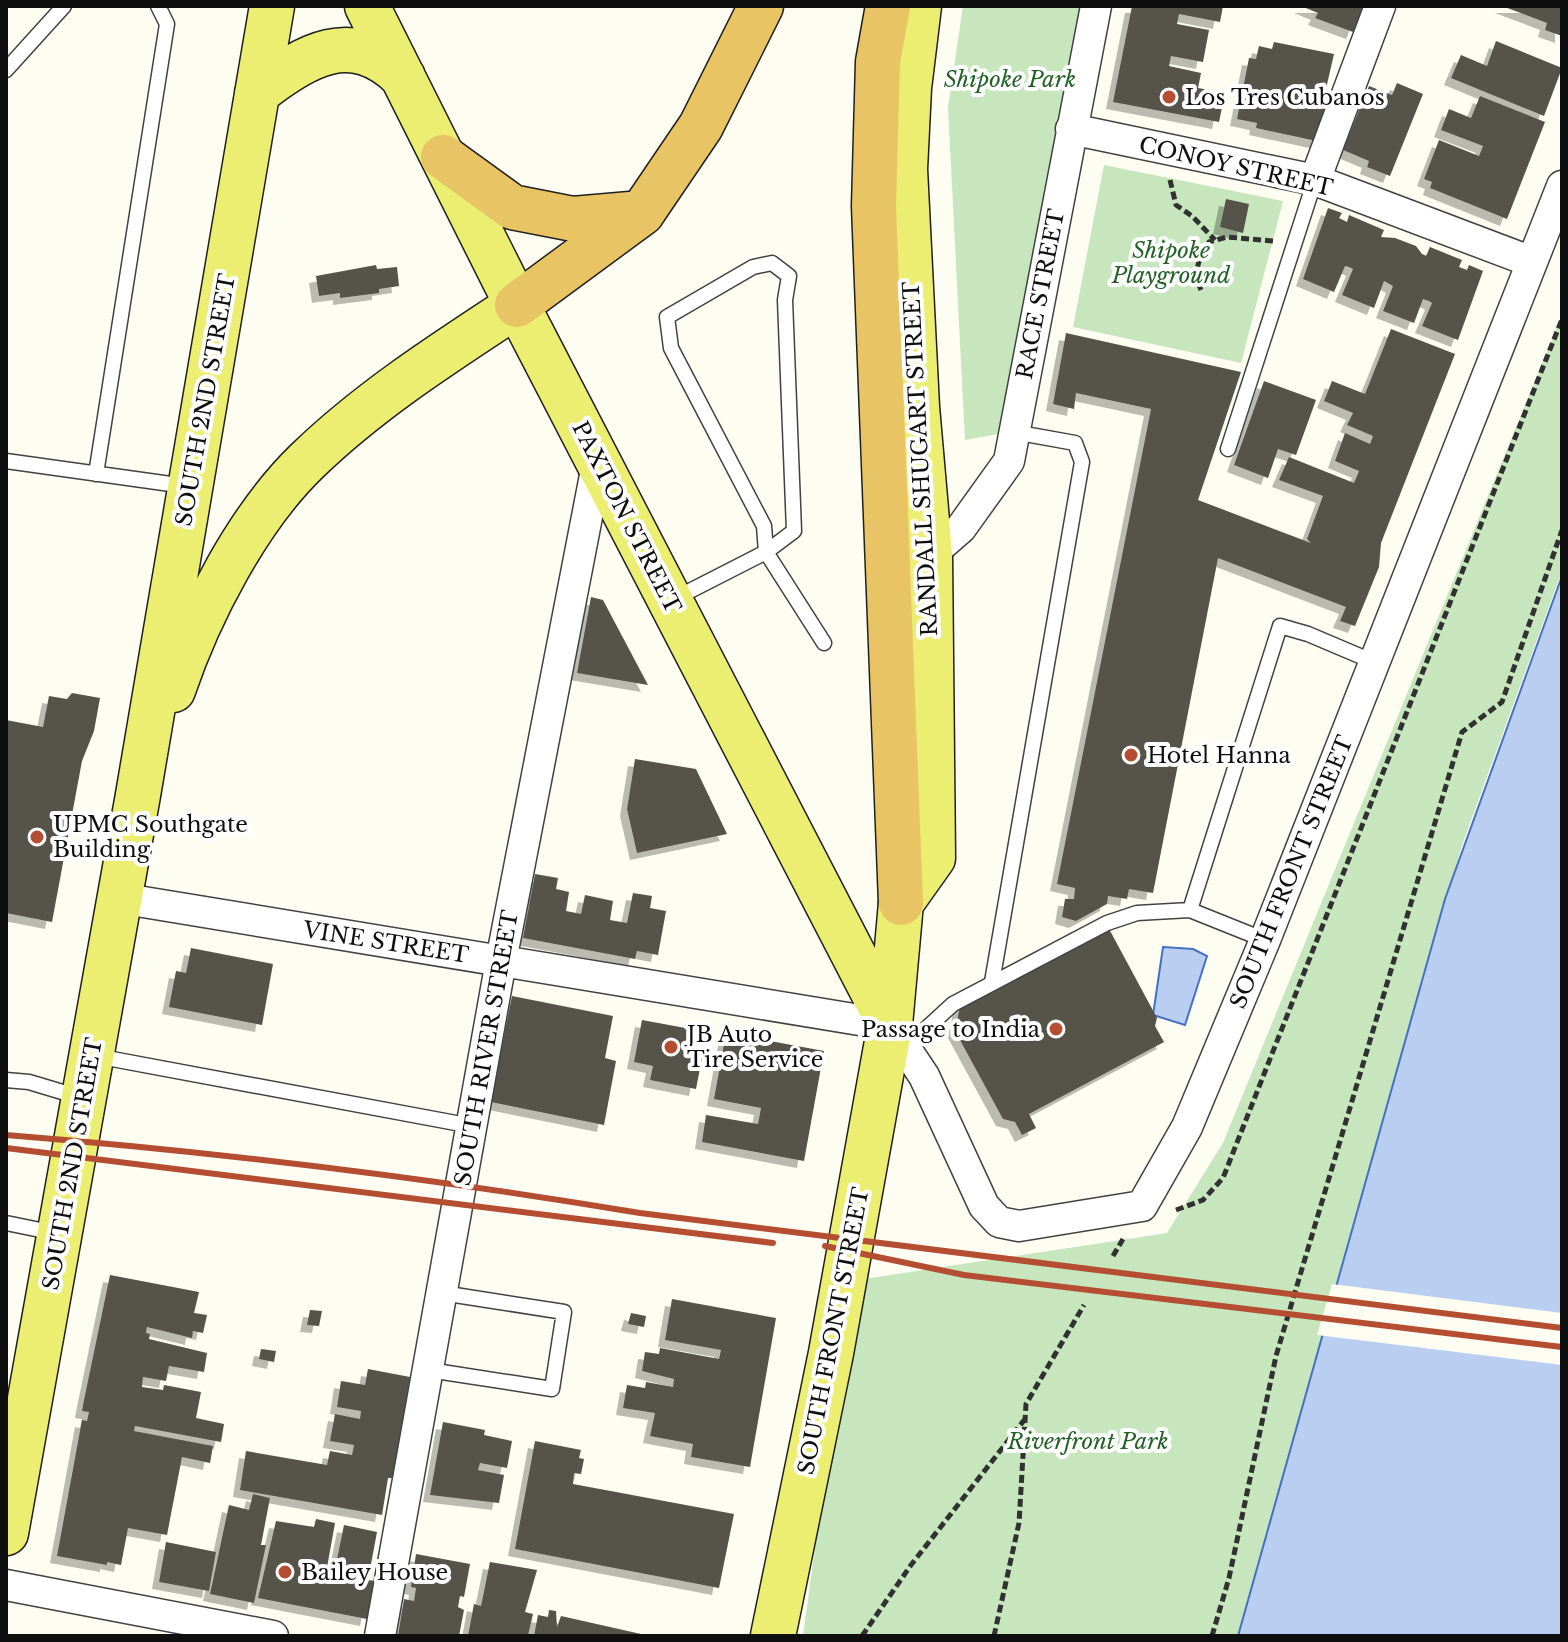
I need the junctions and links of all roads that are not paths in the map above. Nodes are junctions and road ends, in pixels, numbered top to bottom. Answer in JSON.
{"nodes":[{"id":1,"x":64,"y":6,"type":"edge"},
{"id":2,"x":158,"y":6,"type":"edge"},
{"id":3,"x":272,"y":6,"type":"edge"},
{"id":4,"x":367,"y":6,"type":"edge"},
{"id":5,"x":761,"y":6,"type":"edge"},
{"id":6,"x":888,"y":6,"type":"edge"},
{"id":7,"x":919,"y":6,"type":"edge"},
{"id":8,"x":1096,"y":6,"type":"edge"},
{"id":9,"x":1380,"y":6,"type":"edge"},
{"id":10,"x":6,"y":70,"type":"edge"},
{"id":11,"x":403,"y":77,"type":"junction"},
{"id":12,"x":257,"y":93,"type":"junction"},
{"id":13,"x":1071,"y":129,"type":"junction"},
{"id":14,"x":443,"y":157,"type":"junction"},
{"id":15,"x":1315,"y":180,"type":"junction"},
{"id":16,"x":1562,"y":186,"type":"edge"},
{"id":17,"x":642,"y":213,"type":"junction"},
{"id":18,"x":1532,"y":262,"type":"junction"},
{"id":19,"x":517,"y":305,"type":"junction"},
{"id":20,"x":1014,"y":432,"type":"junction"},
{"id":21,"x":1228,"y":449,"type":"dead end"},
{"id":22,"x":598,"y":460,"type":"junction"},
{"id":23,"x":6,"y":461,"type":"edge"},
{"id":24,"x":96,"y":474,"type":"junction"},
{"id":25,"x":190,"y":487,"type":"junction"},
{"id":26,"x":766,"y":552,"type":"junction"},
{"id":27,"x":930,"y":555,"type":"junction"},
{"id":28,"x":670,"y":601,"type":"junction"},
{"id":29,"x":824,"y":643,"type":"dead end"},
{"id":30,"x":1374,"y":662,"type":"junction"},
{"id":31,"x":138,"y":795,"type":"junction"},
{"id":32,"x":119,"y":898,"type":"junction"},
{"id":33,"x":901,"y":903,"type":"junction"},
{"id":34,"x":1190,"y":910,"type":"junction"},
{"id":35,"x":1265,"y":940,"type":"junction"},
{"id":36,"x":501,"y":961,"type":"junction"},
{"id":37,"x":992,"y":982,"type":"junction"},
{"id":38,"x":898,"y":1037,"type":"junction"},
{"id":39,"x":91,"y":1055,"type":"junction"},
{"id":40,"x":6,"y":1080,"type":"edge"},
{"id":41,"x":84,"y":1099,"type":"junction"},
{"id":42,"x":472,"y":1126,"type":"junction"},
{"id":43,"x":6,"y":1223,"type":"edge"},
{"id":44,"x":59,"y":1234,"type":"junction"},
{"id":45,"x":442,"y":1293,"type":"junction"},
{"id":46,"x":429,"y":1370,"type":"junction"},
{"id":47,"x":6,"y":1533,"type":"edge"},
{"id":48,"x":6,"y":1585,"type":"edge"},
{"id":49,"x":273,"y":1636,"type":"edge"},
{"id":50,"x":380,"y":1636,"type":"edge"},
{"id":51,"x":773,"y":1636,"type":"edge"}],
"edges":[{"from":1,"to":10,"type":"lane"},
{"from":2,"to":24,"type":"lane"},
{"from":3,"to":12,"type":"main road","name":"SOUTH 2ND STREET"},
{"from":4,"to":11,"type":"main road","name":"PAXTON STREET"},
{"from":5,"to":17,"type":"highway"},
{"from":6,"to":33,"type":"highway"},
{"from":7,"to":27,"type":"main road","name":"RANDALL SHUGART STREET"},
{"from":8,"to":13,"type":"street","name":"RACE STREET"},
{"from":9,"to":15,"type":"street"},
{"from":11,"to":12,"type":"main road"},
{"from":11,"to":14,"type":"main road","name":"PAXTON STREET"},
{"from":12,"to":25,"type":"main road","name":"SOUTH 2ND STREET"},
{"from":13,"to":15,"type":"street","name":"CONOY STREET"},
{"from":13,"to":20,"type":"street","name":"RACE STREET"},
{"from":14,"to":17,"type":"highway"},
{"from":14,"to":19,"type":"main road","name":"PAXTON STREET"},
{"from":15,"to":18,"type":"street","name":"CONOY STREET"},
{"from":15,"to":21,"type":"lane"},
{"from":16,"to":18,"type":"street","name":"SOUTH FRONT STREET"},
{"from":17,"to":19,"type":"highway"},
{"from":18,"to":30,"type":"street","name":"SOUTH FRONT STREET"},
{"from":19,"to":22,"type":"main road","name":"PAXTON STREET"},
{"from":19,"to":31,"type":"main road","name":"SOUTH 2ND STREET"},
{"from":20,"to":27,"type":"street","name":"RACE STREET"},
{"from":20,"to":37,"type":"lane"},
{"from":22,"to":28,"type":"main road","name":"PAXTON STREET"},
{"from":22,"to":36,"type":"street","name":"SOUTH RIVER STREET"},
{"from":23,"to":24,"type":"lane"},
{"from":24,"to":25,"type":"lane"},
{"from":25,"to":31,"type":"main road","name":"SOUTH 2ND STREET"},
{"from":26,"to":26,"type":"lane"},
{"from":26,"to":28,"type":"lane"},
{"from":26,"to":29,"type":"lane"},
{"from":27,"to":33,"type":"main road","name":"RANDALL SHUGART STREET"},
{"from":28,"to":38,"type":"main road","name":"PAXTON STREET"},
{"from":30,"to":34,"type":"lane"},
{"from":30,"to":35,"type":"street","name":"SOUTH FRONT STREET"},
{"from":31,"to":32,"type":"main road","name":"SOUTH 2ND STREET"},
{"from":32,"to":36,"type":"street","name":"VINE STREET"},
{"from":32,"to":39,"type":"main road","name":"SOUTH 2ND STREET"},
{"from":33,"to":38,"type":"main road","name":"SOUTH FRONT STREET"},
{"from":34,"to":35,"type":"lane"},
{"from":34,"to":37,"type":"lane"},
{"from":35,"to":38,"type":"street","name":"SOUTH FRONT STREET"},
{"from":36,"to":38,"type":"street","name":"VINE STREET"},
{"from":36,"to":42,"type":"street","name":"SOUTH RIVER STREET"},
{"from":37,"to":38,"type":"lane"},
{"from":38,"to":51,"type":"main road","name":"SOUTH FRONT STREET"},
{"from":39,"to":41,"type":"main road","name":"SOUTH 2ND STREET"},
{"from":39,"to":42,"type":"lane"},
{"from":40,"to":41,"type":"lane"},
{"from":41,"to":44,"type":"main road","name":"SOUTH 2ND STREET"},
{"from":42,"to":45,"type":"street","name":"SOUTH RIVER STREET"},
{"from":43,"to":44,"type":"lane"},
{"from":44,"to":47,"type":"main road","name":"SOUTH 2ND STREET"},
{"from":45,"to":46,"type":"street","name":"SOUTH RIVER STREET"},
{"from":45,"to":46,"type":"lane"},
{"from":46,"to":50,"type":"street","name":"SOUTH RIVER STREET"},
{"from":48,"to":49,"type":"street"}]}
